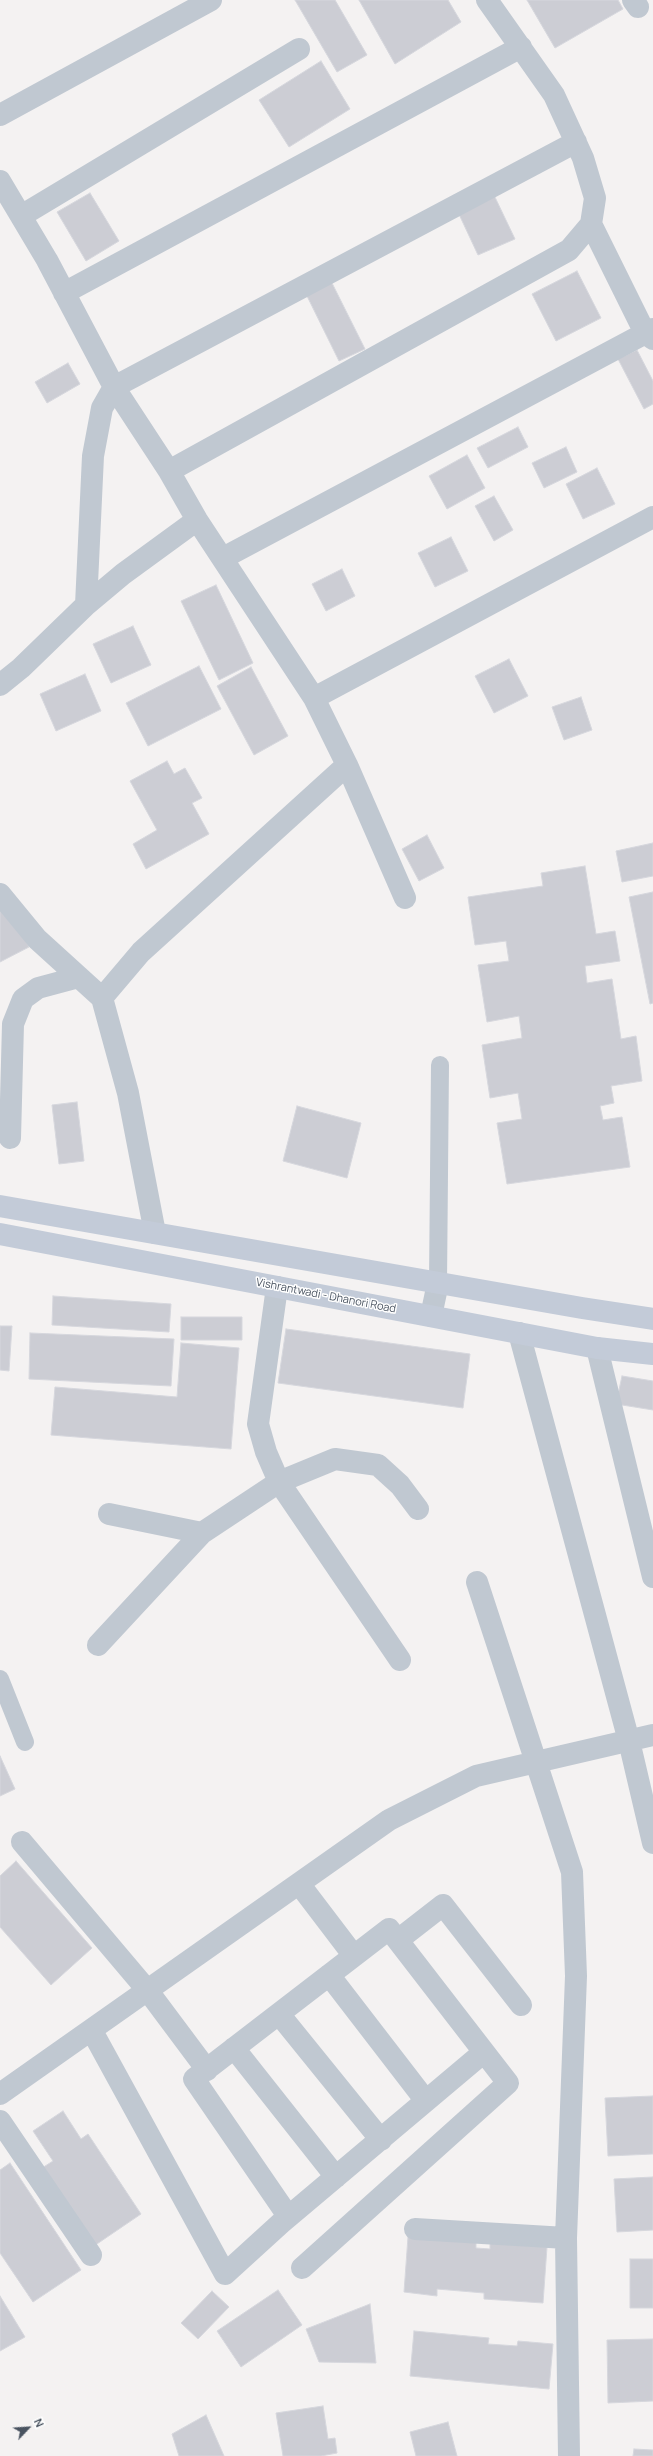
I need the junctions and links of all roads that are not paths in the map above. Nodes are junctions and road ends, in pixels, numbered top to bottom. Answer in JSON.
{"nodes":[{"id":1,"x":211,"y":0,"type":"edge"},
{"id":2,"x":487,"y":0,"type":"edge"},
{"id":3,"x":521,"y":47,"type":"junction"},
{"id":4,"x":299,"y":49,"type":"dead end"},
{"id":5,"x":0,"y":115,"type":"edge"},
{"id":6,"x":576,"y":142,"type":"junction"},
{"id":7,"x":0,"y":181,"type":"edge"},
{"id":8,"x":21,"y":216,"type":"junction"},
{"id":9,"x":591,"y":224,"type":"junction"},
{"id":10,"x":64,"y":293,"type":"junction"},
{"id":11,"x":650,"y":333,"type":"edge"},
{"id":12,"x":114,"y":387,"type":"junction"},
{"id":13,"x":169,"y":471,"type":"junction"},
{"id":14,"x":653,"y":517,"type":"edge"},
{"id":15,"x":197,"y":520,"type":"junction"},
{"id":16,"x":223,"y":558,"type":"junction"},
{"id":17,"x":86,"y":605,"type":"junction"},
{"id":18,"x":0,"y":685,"type":"edge"},
{"id":19,"x":314,"y":698,"type":"junction"},
{"id":20,"x":347,"y":765,"type":"junction"},
{"id":21,"x":0,"y":894,"type":"edge"},
{"id":22,"x":405,"y":898,"type":"dead end"},
{"id":23,"x":79,"y":976,"type":"junction"},
{"id":24,"x":102,"y":998,"type":"junction"},
{"id":25,"x":440,"y":1065,"type":"dead end"},
{"id":26,"x":10,"y":1138,"type":"dead end"},
{"id":27,"x":0,"y":1206,"type":"edge"},
{"id":28,"x":155,"y":1233,"type":"junction"},
{"id":29,"x":0,"y":1234,"type":"edge"},
{"id":30,"x":438,"y":1283,"type":"junction"},
{"id":31,"x":277,"y":1287,"type":"junction"},
{"id":32,"x":431,"y":1316,"type":"junction"},
{"id":33,"x":653,"y":1319,"type":"edge"},
{"id":34,"x":519,"y":1333,"type":"junction"},
{"id":35,"x":597,"y":1348,"type":"junction"},
{"id":36,"x":653,"y":1354,"type":"edge"},
{"id":37,"x":278,"y":1482,"type":"junction"},
{"id":38,"x":418,"y":1509,"type":"dead end"},
{"id":39,"x":110,"y":1514,"type":"dead end"},
{"id":40,"x":202,"y":1533,"type":"junction"},
{"id":41,"x":653,"y":1577,"type":"edge"},
{"id":42,"x":477,"y":1582,"type":"dead end"},
{"id":43,"x":98,"y":1645,"type":"dead end"},
{"id":44,"x":400,"y":1660,"type":"dead end"},
{"id":45,"x":0,"y":1679,"type":"edge"},
{"id":46,"x":653,"y":1735,"type":"edge"},
{"id":47,"x":629,"y":1740,"type":"junction"},
{"id":48,"x":25,"y":1742,"type":"dead end"},
{"id":49,"x":536,"y":1763,"type":"junction"},
{"id":50,"x":22,"y":1842,"type":"dead end"},
{"id":51,"x":653,"y":1842,"type":"edge"},
{"id":52,"x":300,"y":1884,"type":"junction"},
{"id":53,"x":398,"y":1940,"type":"junction"},
{"id":54,"x":354,"y":1956,"type":"junction"},
{"id":55,"x":329,"y":1975,"type":"junction"},
{"id":56,"x":148,"y":1992,"type":"junction"},
{"id":57,"x":521,"y":2005,"type":"dead end"},
{"id":58,"x":279,"y":2014,"type":"junction"},
{"id":59,"x":92,"y":2031,"type":"junction"},
{"id":60,"x":234,"y":2048,"type":"junction"},
{"id":61,"x":484,"y":2052,"type":"junction"},
{"id":62,"x":207,"y":2070,"type":"junction"},
{"id":63,"x":0,"y":2094,"type":"edge"},
{"id":64,"x":426,"y":2101,"type":"junction"},
{"id":65,"x":0,"y":2121,"type":"edge"},
{"id":66,"x":381,"y":2140,"type":"junction"},
{"id":67,"x":336,"y":2176,"type":"junction"},
{"id":68,"x":288,"y":2216,"type":"junction"},
{"id":69,"x":415,"y":2229,"type":"dead end"},
{"id":70,"x":566,"y":2238,"type":"junction"},
{"id":71,"x":91,"y":2255,"type":"dead end"},
{"id":72,"x":302,"y":2268,"type":"dead end"},
{"id":73,"x":569,"y":2456,"type":"edge"}],
"edges":[{"from":1,"to":5,"type":"street"},
{"from":2,"to":3,"type":"street"},
{"from":3,"to":6,"type":"street"},
{"from":3,"to":10,"type":"street"},
{"from":4,"to":8,"type":"street"},
{"from":6,"to":9,"type":"street"},
{"from":6,"to":12,"type":"street"},
{"from":7,"to":8,"type":"street"},
{"from":8,"to":10,"type":"street"},
{"from":9,"to":11,"type":"street"},
{"from":9,"to":13,"type":"street"},
{"from":10,"to":12,"type":"street"},
{"from":11,"to":16,"type":"street"},
{"from":12,"to":13,"type":"street"},
{"from":12,"to":17,"type":"street"},
{"from":13,"to":15,"type":"street"},
{"from":14,"to":19,"type":"street"},
{"from":15,"to":16,"type":"street"},
{"from":15,"to":17,"type":"street"},
{"from":16,"to":19,"type":"street"},
{"from":17,"to":18,"type":"street"},
{"from":19,"to":20,"type":"street"},
{"from":20,"to":22,"type":"street"},
{"from":20,"to":24,"type":"street"},
{"from":21,"to":23,"type":"street"},
{"from":23,"to":24,"type":"street"},
{"from":23,"to":26,"type":"street"},
{"from":24,"to":28,"type":"street"},
{"from":25,"to":30,"type":"lane"},
{"from":27,"to":28,"type":"main road"},
{"from":28,"to":30,"type":"main road"},
{"from":29,"to":31,"type":"main road","name":"Vishrantwadi - Dhanori Road"},
{"from":30,"to":32,"type":"street"},
{"from":30,"to":33,"type":"main road"},
{"from":31,"to":32,"type":"main road","name":"Vishrantwadi - Dhanori Road"},
{"from":31,"to":37,"type":"street"},
{"from":32,"to":34,"type":"main road","name":"Vishrantwadi - Dhanori Road"},
{"from":34,"to":35,"type":"main road","name":"Vishrantwadi - Dhanori Road"},
{"from":34,"to":47,"type":"street"},
{"from":35,"to":36,"type":"main road","name":"Vishrantwadi - Dhanori Road"},
{"from":35,"to":41,"type":"street"},
{"from":37,"to":38,"type":"street"},
{"from":37,"to":40,"type":"street"},
{"from":37,"to":44,"type":"street"},
{"from":39,"to":40,"type":"street"},
{"from":40,"to":43,"type":"street"},
{"from":42,"to":49,"type":"street"},
{"from":45,"to":48,"type":"lane"},
{"from":46,"to":47,"type":"street"},
{"from":47,"to":49,"type":"street"},
{"from":47,"to":51,"type":"street"},
{"from":49,"to":52,"type":"street"},
{"from":49,"to":70,"type":"street"},
{"from":50,"to":56,"type":"street"},
{"from":52,"to":54,"type":"street"},
{"from":52,"to":56,"type":"street"},
{"from":53,"to":54,"type":"street"},
{"from":53,"to":57,"type":"street"},
{"from":53,"to":61,"type":"street"},
{"from":54,"to":55,"type":"street"},
{"from":55,"to":58,"type":"street"},
{"from":55,"to":64,"type":"street"},
{"from":56,"to":59,"type":"street"},
{"from":56,"to":62,"type":"street"},
{"from":58,"to":60,"type":"street"},
{"from":58,"to":66,"type":"street"},
{"from":59,"to":63,"type":"street"},
{"from":59,"to":68,"type":"street"},
{"from":60,"to":62,"type":"street"},
{"from":60,"to":67,"type":"street"},
{"from":61,"to":64,"type":"street"},
{"from":61,"to":72,"type":"street"},
{"from":62,"to":68,"type":"street"},
{"from":64,"to":66,"type":"street"},
{"from":65,"to":71,"type":"street"},
{"from":66,"to":67,"type":"street"},
{"from":67,"to":68,"type":"street"},
{"from":69,"to":70,"type":"street"},
{"from":70,"to":73,"type":"street"}]}
